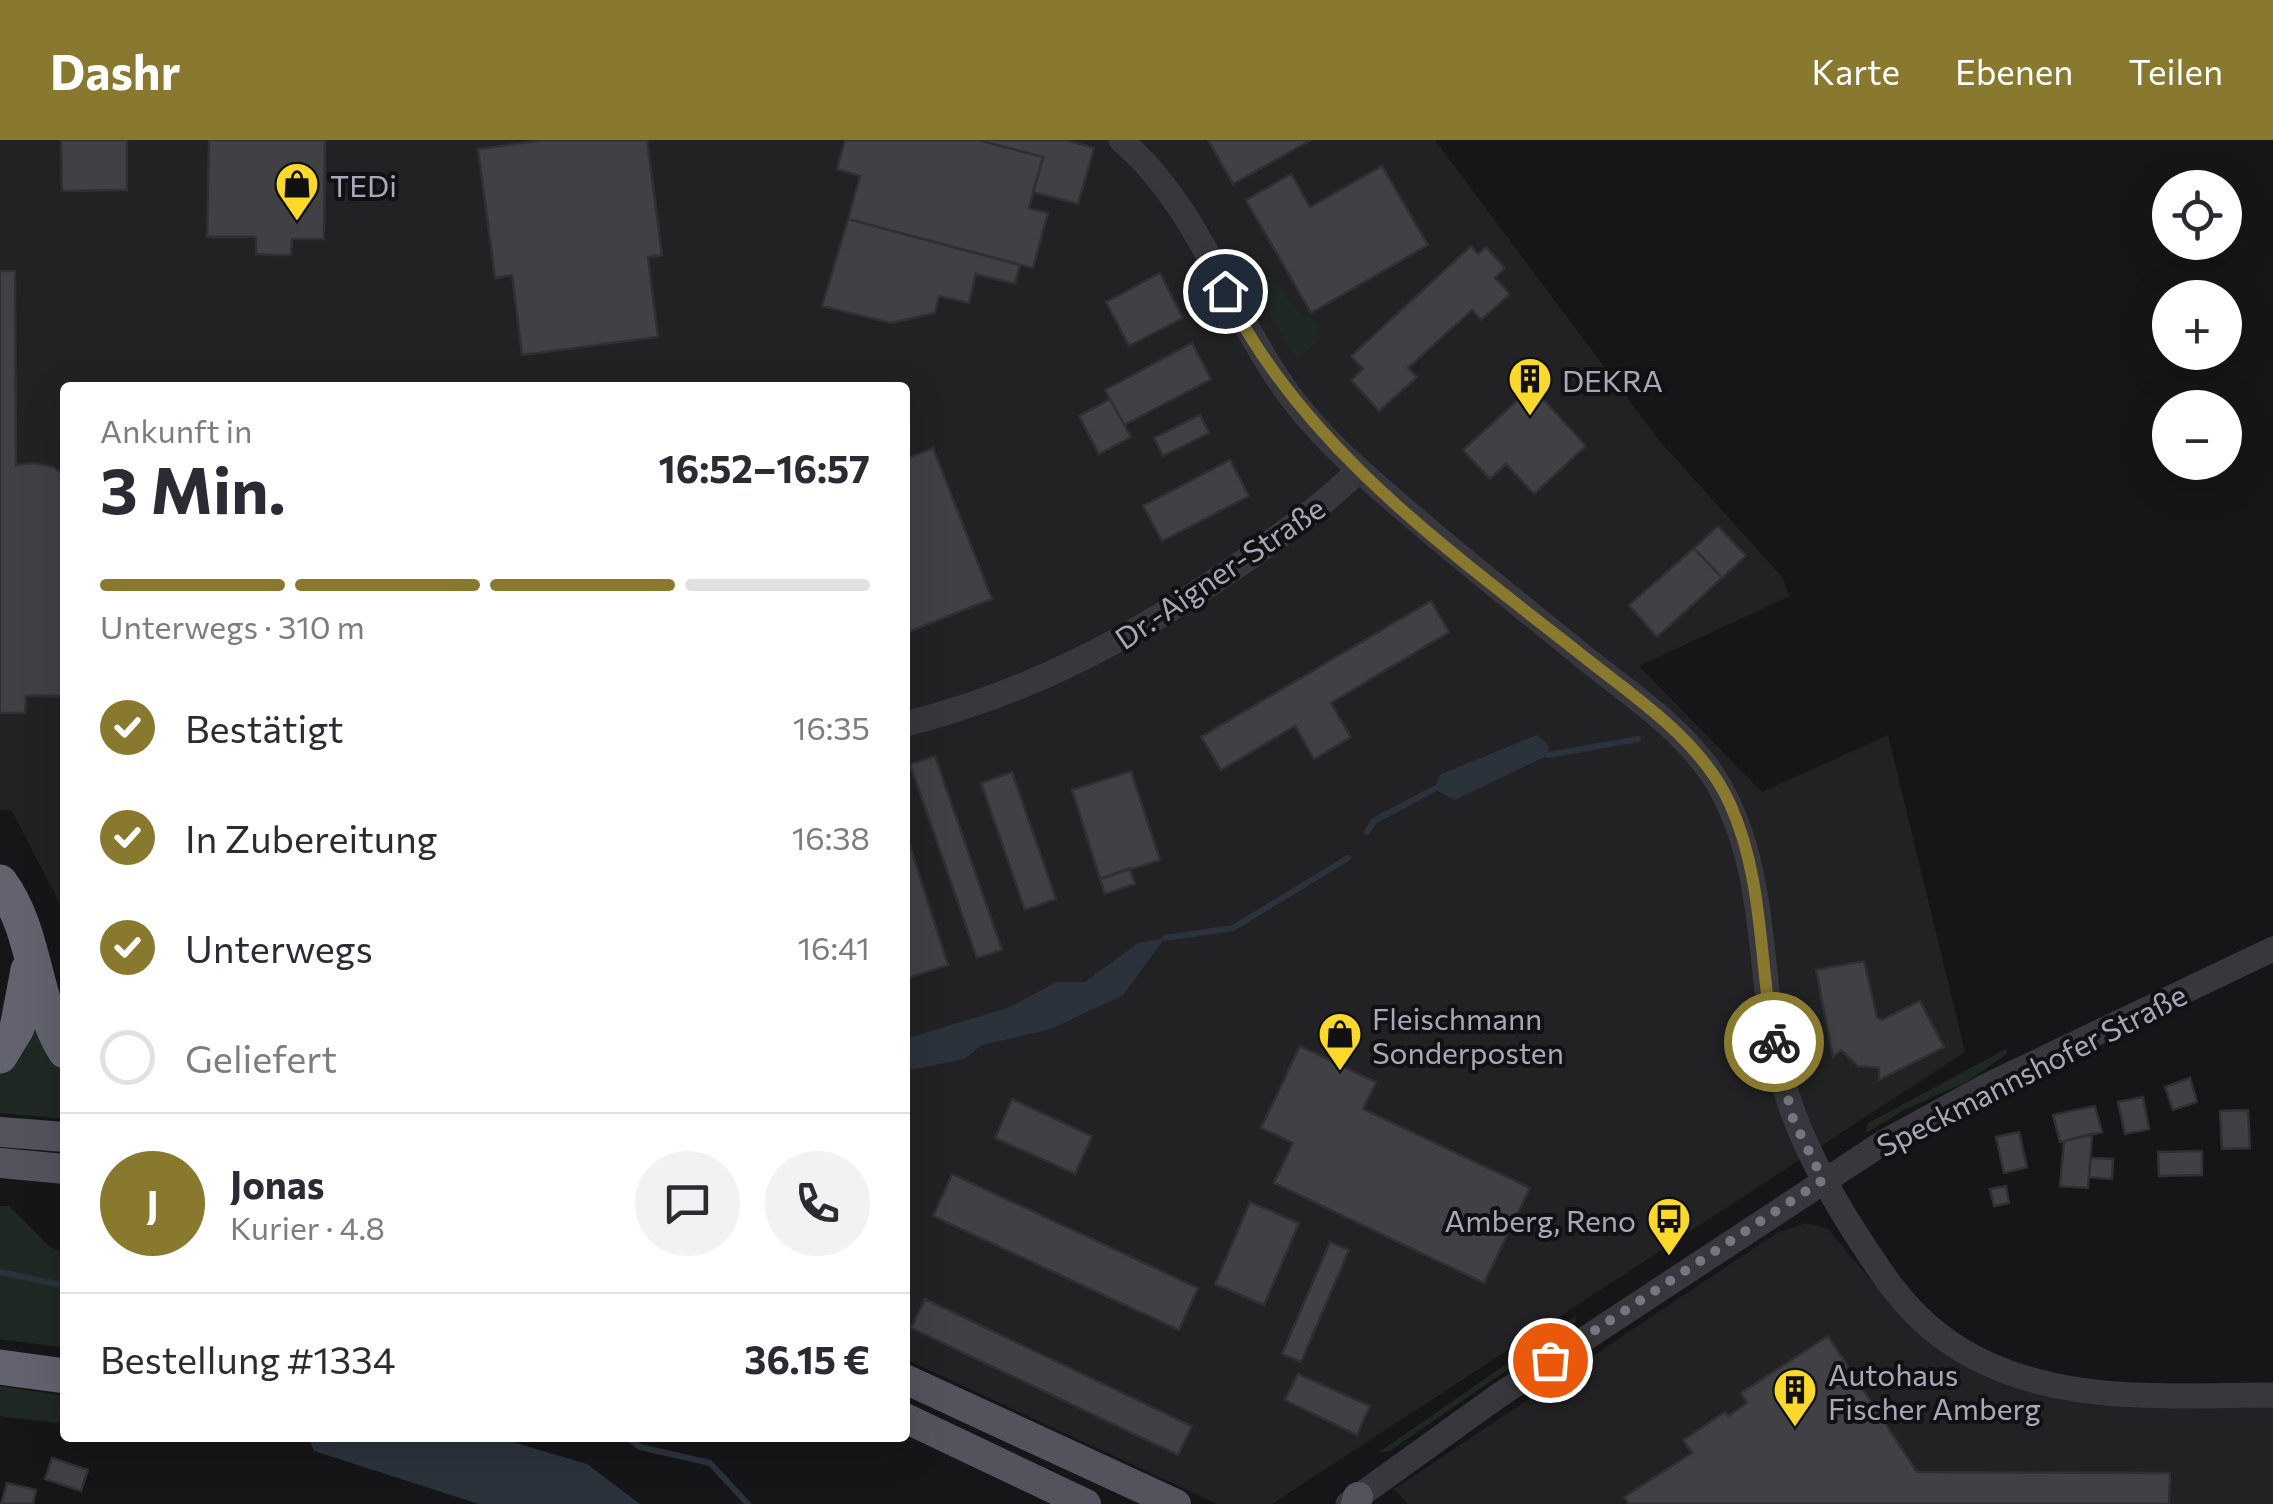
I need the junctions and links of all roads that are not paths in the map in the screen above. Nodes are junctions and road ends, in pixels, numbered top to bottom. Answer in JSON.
{"nodes":[{"id":1,"x":1120,"y":140,"type":"edge"},
{"id":2,"x":1358,"y":471,"type":"junction"},
{"id":3,"x":910,"y":723,"type":"edge"},
{"id":4,"x":0,"y":882,"type":"edge"},
{"id":5,"x":2273,"y":949,"type":"edge"},
{"id":6,"x":30,"y":954,"type":"junction"},
{"id":7,"x":60,"y":1041,"type":"edge"},
{"id":8,"x":0,"y":1056,"type":"edge"},
{"id":9,"x":0,"y":1132,"type":"edge"},
{"id":10,"x":60,"y":1137,"type":"edge"},
{"id":11,"x":0,"y":1163,"type":"edge"},
{"id":12,"x":60,"y":1169,"type":"edge"},
{"id":13,"x":1823,"y":1180,"type":"junction"},
{"id":14,"x":0,"y":1366,"type":"edge"},
{"id":15,"x":60,"y":1375,"type":"edge"},
{"id":16,"x":910,"y":1381,"type":"edge"},
{"id":17,"x":2273,"y":1395,"type":"edge"},
{"id":18,"x":910,"y":1420,"type":"edge"},
{"id":19,"x":1067,"y":1497,"type":"edge"},
{"id":20,"x":1354,"y":1502,"type":"edge"},
{"id":21,"x":1086,"y":1504,"type":"edge"},
{"id":22,"x":1176,"y":1504,"type":"edge"}],
"edges":[{"from":1,"to":2,"type":"street"},
{"from":2,"to":3,"type":"street","name":"Dr.-Aigner-Straße"},
{"from":2,"to":13,"type":"street"},
{"from":4,"to":6,"type":"highway"},
{"from":5,"to":13,"type":"street","name":"Speckmannshofer Straße"},
{"from":6,"to":7,"type":"highway"},
{"from":6,"to":8,"type":"highway"},
{"from":9,"to":10,"type":"main road"},
{"from":11,"to":12,"type":"main road"},
{"from":13,"to":17,"type":"street"},
{"from":13,"to":20,"type":"street","name":"Speckmannshofer Straße"},
{"from":14,"to":15,"type":"highway"},
{"from":16,"to":22,"type":"main road"},
{"from":18,"to":19,"type":"main road"},
{"from":19,"to":21,"type":"main road"}]}
